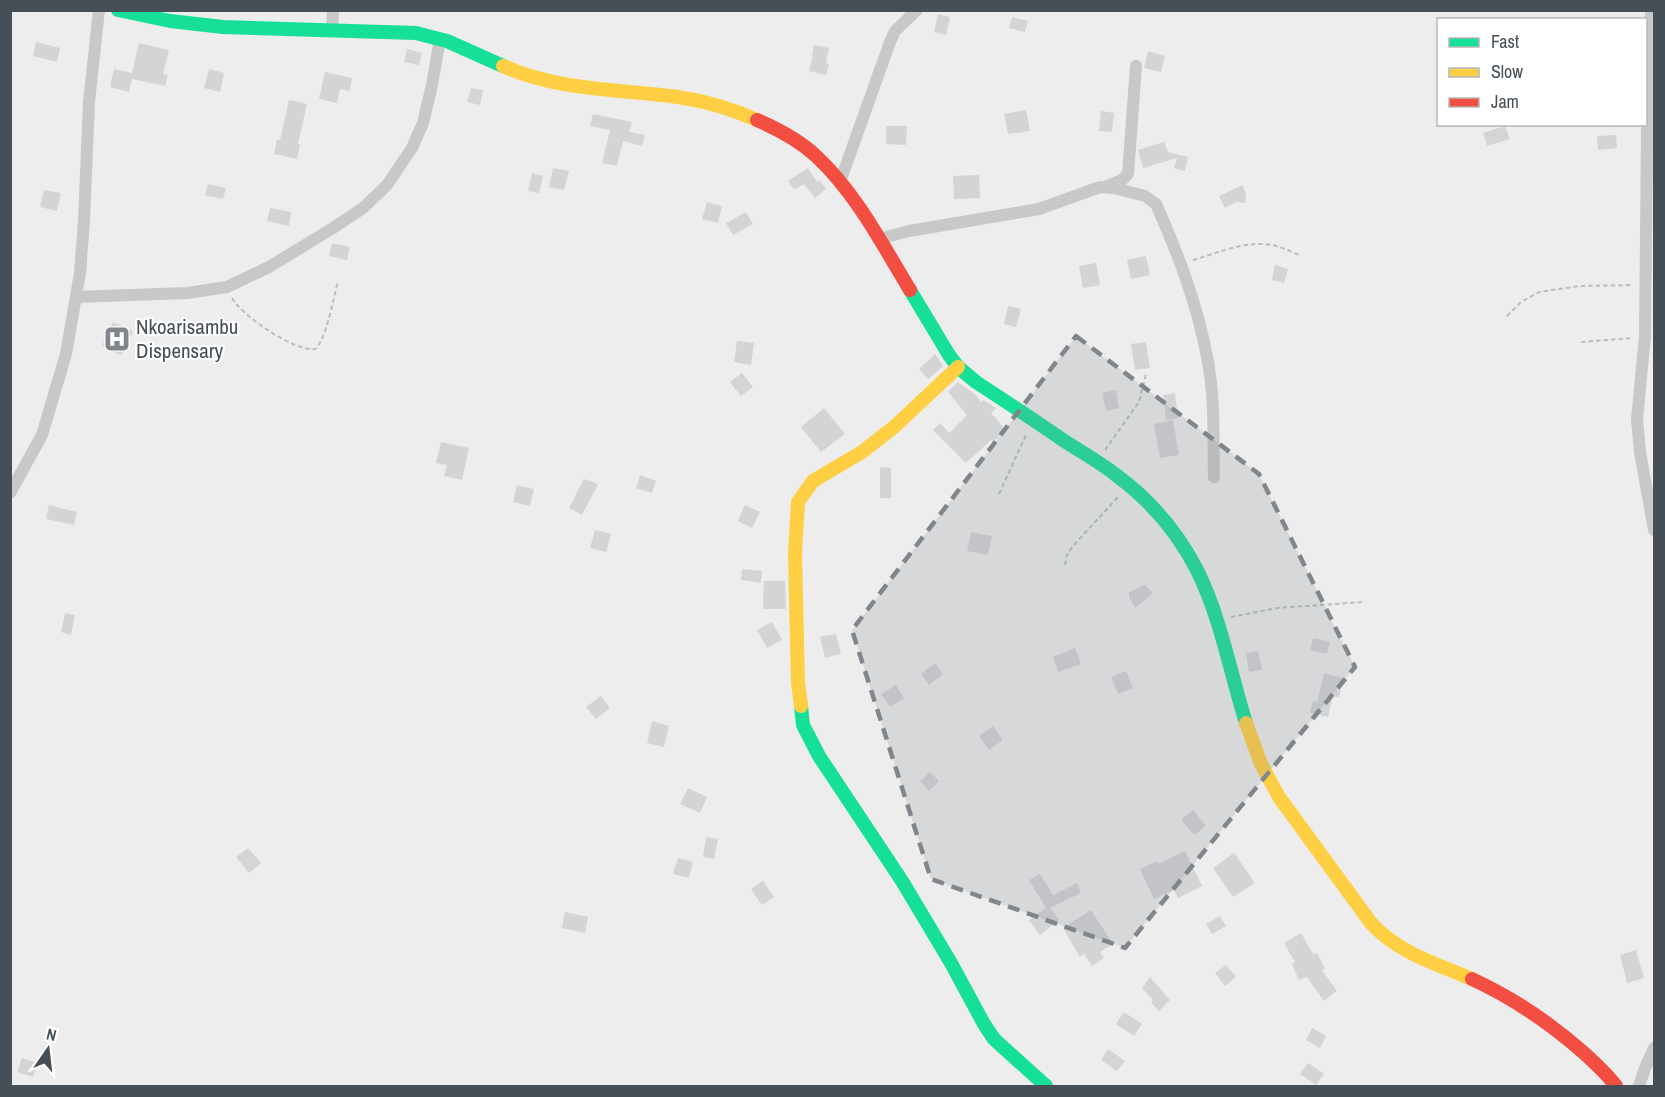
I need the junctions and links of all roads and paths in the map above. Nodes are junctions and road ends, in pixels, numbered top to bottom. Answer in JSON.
{"nodes":[{"id":1,"x":99,"y":10,"type":"edge"},
{"id":2,"x":118,"y":10,"type":"edge"},
{"id":3,"x":333,"y":10,"type":"edge"},
{"id":4,"x":917,"y":10,"type":"edge"},
{"id":5,"x":1652,"y":10,"type":"edge"},
{"id":6,"x":332,"y":30,"type":"junction"},
{"id":7,"x":440,"y":39,"type":"junction"},
{"id":8,"x":1136,"y":66,"type":"dead end"},
{"id":9,"x":1647,"y":93,"type":"edge"},
{"id":10,"x":1646,"y":126,"type":"edge"},
{"id":11,"x":840,"y":182,"type":"junction"},
{"id":12,"x":1106,"y":186,"type":"junction"},
{"id":13,"x":878,"y":238,"type":"junction"},
{"id":14,"x":1299,"y":255,"type":"dead end"},
{"id":15,"x":1182,"y":264,"type":"junction"},
{"id":16,"x":338,"y":280,"type":"dead end"},
{"id":17,"x":1644,"y":284,"type":"junction"},
{"id":18,"x":227,"y":287,"type":"junction"},
{"id":19,"x":76,"y":297,"type":"junction"},
{"id":20,"x":1506,"y":316,"type":"dead end"},
{"id":21,"x":1645,"y":336,"type":"junction"},
{"id":22,"x":1581,"y":342,"type":"dead end"},
{"id":23,"x":958,"y":367,"type":"junction"},
{"id":24,"x":1146,"y":374,"type":"dead end"},
{"id":25,"x":1033,"y":418,"type":"junction"},
{"id":26,"x":1097,"y":462,"type":"junction"},
{"id":27,"x":1214,"y":477,"type":"dead end"},
{"id":28,"x":1129,"y":485,"type":"junction"},
{"id":29,"x":10,"y":494,"type":"edge"},
{"id":30,"x":999,"y":494,"type":"dead end"},
{"id":31,"x":1654,"y":530,"type":"edge"},
{"id":32,"x":1065,"y":565,"type":"dead end"},
{"id":33,"x":1362,"y":602,"type":"dead end"},
{"id":34,"x":1217,"y":620,"type":"junction"},
{"id":35,"x":1654,"y":1048,"type":"edge"},
{"id":36,"x":1046,"y":1086,"type":"edge"},
{"id":37,"x":1616,"y":1086,"type":"edge"},
{"id":38,"x":1639,"y":1086,"type":"edge"}],
"edges":[{"from":1,"to":19,"type":"street"},
{"from":2,"to":6,"type":"street"},
{"from":3,"to":6,"type":"street"},
{"from":4,"to":11,"type":"street"},
{"from":5,"to":9,"type":"street"},
{"from":6,"to":7,"type":"street"},
{"from":7,"to":11,"type":"street"},
{"from":7,"to":18,"type":"street"},
{"from":8,"to":12,"type":"street"},
{"from":10,"to":17,"type":"street"},
{"from":11,"to":13,"type":"street"},
{"from":12,"to":13,"type":"street"},
{"from":12,"to":15,"type":"street"},
{"from":13,"to":23,"type":"street"},
{"from":14,"to":15,"type":"path"},
{"from":15,"to":27,"type":"street"},
{"from":16,"to":18,"type":"path"},
{"from":17,"to":20,"type":"path"},
{"from":17,"to":21,"type":"street"},
{"from":18,"to":19,"type":"street"},
{"from":19,"to":29,"type":"street"},
{"from":21,"to":22,"type":"path"},
{"from":21,"to":31,"type":"street"},
{"from":23,"to":25,"type":"street"},
{"from":23,"to":36,"type":"street"},
{"from":24,"to":26,"type":"path"},
{"from":25,"to":26,"type":"street"},
{"from":25,"to":30,"type":"path"},
{"from":26,"to":28,"type":"street"},
{"from":28,"to":32,"type":"path"},
{"from":28,"to":34,"type":"street"},
{"from":33,"to":34,"type":"path"},
{"from":34,"to":37,"type":"street"},
{"from":35,"to":38,"type":"street"}]}
